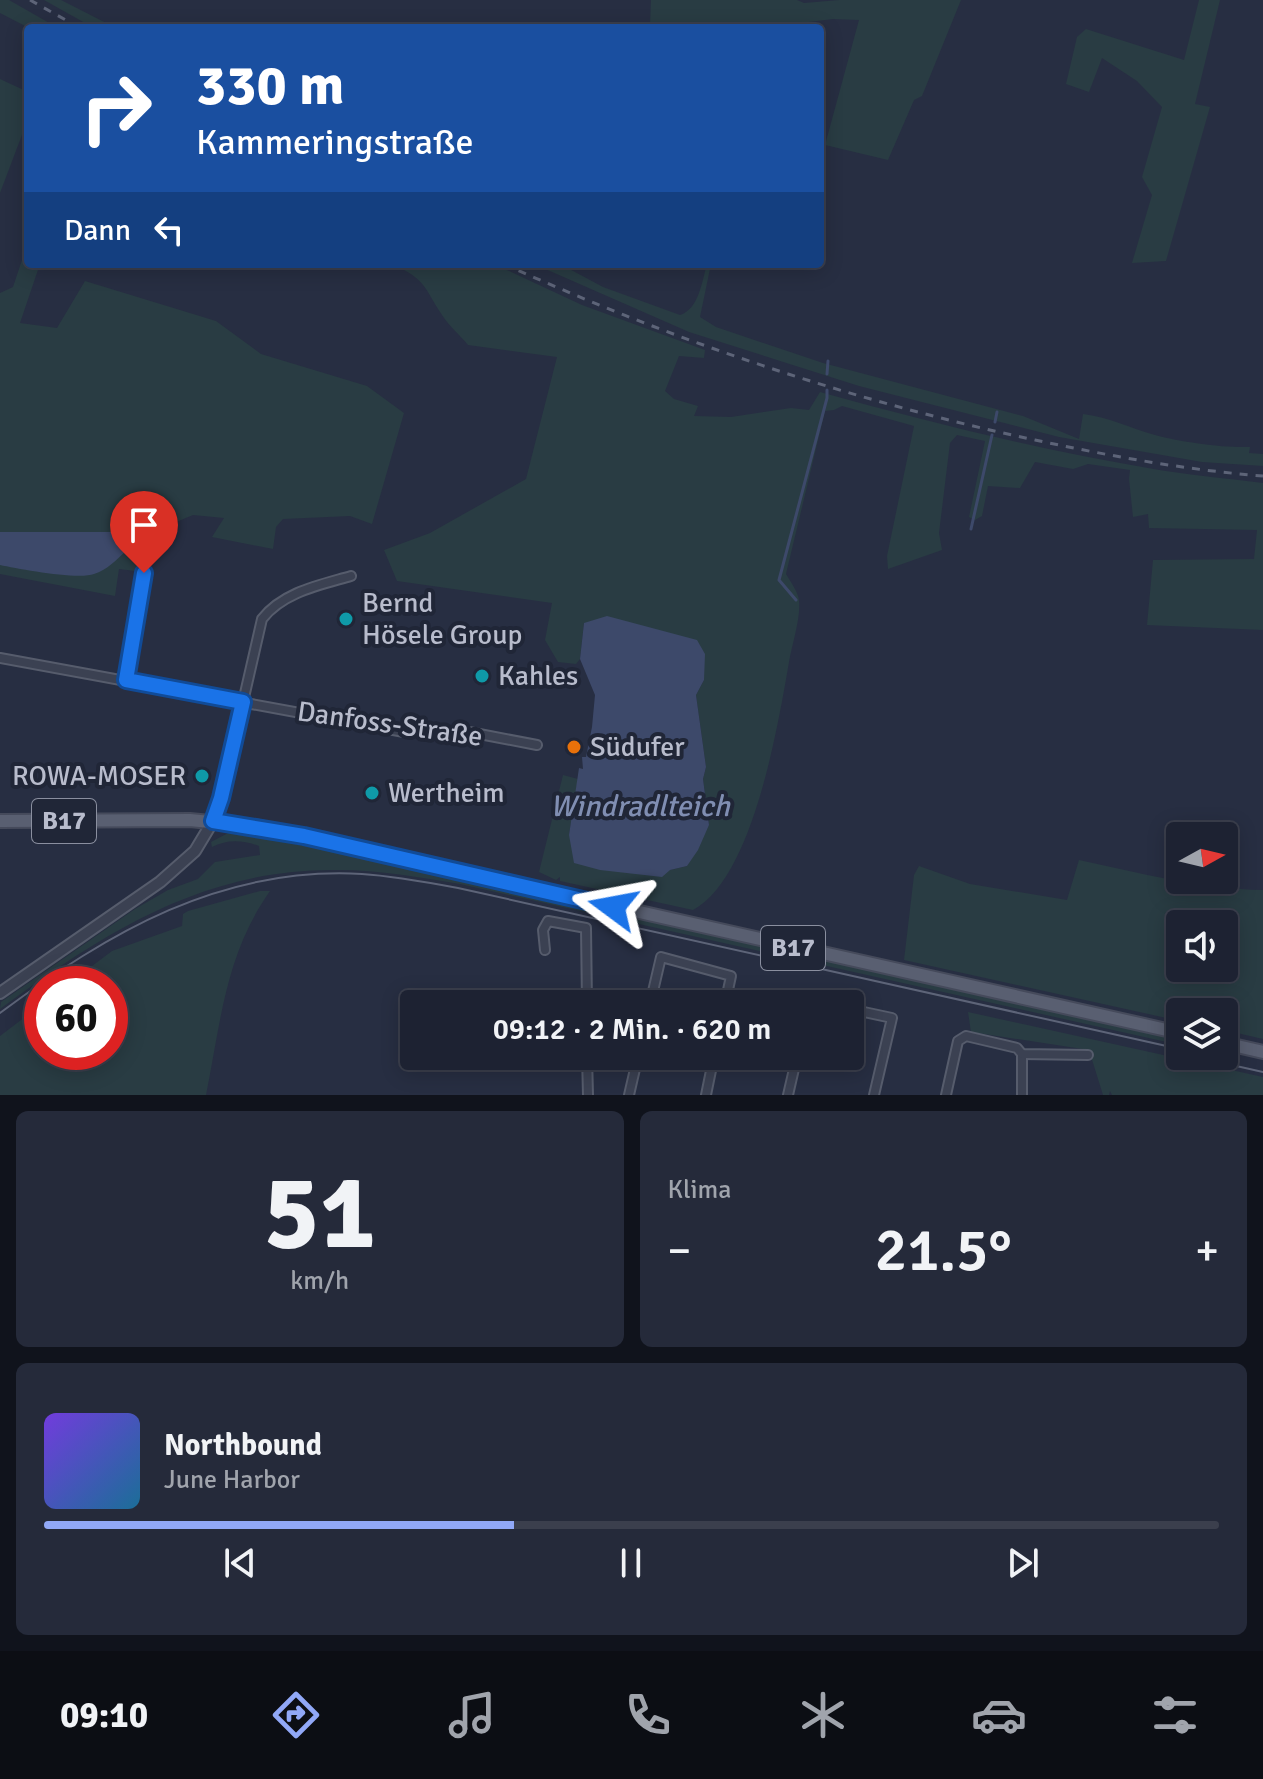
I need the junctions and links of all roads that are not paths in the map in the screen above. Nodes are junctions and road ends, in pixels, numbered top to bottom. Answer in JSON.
{"nodes":[{"id":1,"x":144,"y":573,"type":"dead end"},
{"id":2,"x":351,"y":576,"type":"dead end"},
{"id":3,"x":0,"y":658,"type":"edge"},
{"id":4,"x":126,"y":680,"type":"junction"},
{"id":5,"x":243,"y":702,"type":"junction"},
{"id":6,"x":537,"y":745,"type":"dead end"},
{"id":7,"x":0,"y":821,"type":"edge"},
{"id":8,"x":213,"y":821,"type":"junction"},
{"id":9,"x":545,"y":950,"type":"dead end"},
{"id":10,"x":587,"y":990,"type":"edge"},
{"id":11,"x":653,"y":990,"type":"edge"},
{"id":12,"x":728,"y":990,"type":"edge"},
{"id":13,"x":0,"y":993,"type":"edge"},
{"id":14,"x":864,"y":1012,"type":"edge"},
{"id":15,"x":1166,"y":1030,"type":"edge"},
{"id":16,"x":1238,"y":1046,"type":"edge"},
{"id":17,"x":1263,"y":1052,"type":"edge"},
{"id":18,"x":1022,"y":1054,"type":"junction"},
{"id":19,"x":1088,"y":1055,"type":"dead end"},
{"id":20,"x":587,"y":1070,"type":"edge"},
{"id":21,"x":635,"y":1070,"type":"edge"},
{"id":22,"x":711,"y":1070,"type":"edge"},
{"id":23,"x":794,"y":1070,"type":"edge"},
{"id":24,"x":588,"y":1095,"type":"edge"},
{"id":25,"x":629,"y":1095,"type":"edge"},
{"id":26,"x":706,"y":1095,"type":"edge"},
{"id":27,"x":788,"y":1095,"type":"edge"},
{"id":28,"x":874,"y":1095,"type":"edge"},
{"id":29,"x":946,"y":1095,"type":"edge"},
{"id":30,"x":1022,"y":1095,"type":"edge"}],
"edges":[{"from":1,"to":4,"type":"street"},
{"from":2,"to":5,"type":"street"},
{"from":3,"to":4,"type":"street","name":"Danfoss-Straße"},
{"from":4,"to":5,"type":"street","name":"Danfoss-Straße"},
{"from":5,"to":6,"type":"street","name":"Danfoss-Straße"},
{"from":5,"to":8,"type":"street"},
{"from":7,"to":8,"type":"main road","number":"B17"},
{"from":8,"to":13,"type":"street"},
{"from":8,"to":15,"type":"main road","number":"B17"},
{"from":9,"to":10,"type":"street"},
{"from":11,"to":12,"type":"street"},
{"from":14,"to":28,"type":"street"},
{"from":16,"to":17,"type":"main road"},
{"from":18,"to":19,"type":"street"},
{"from":18,"to":29,"type":"street"},
{"from":18,"to":30,"type":"street"},
{"from":20,"to":24,"type":"street"},
{"from":21,"to":25,"type":"street"},
{"from":22,"to":26,"type":"street"},
{"from":23,"to":27,"type":"street"}]}
